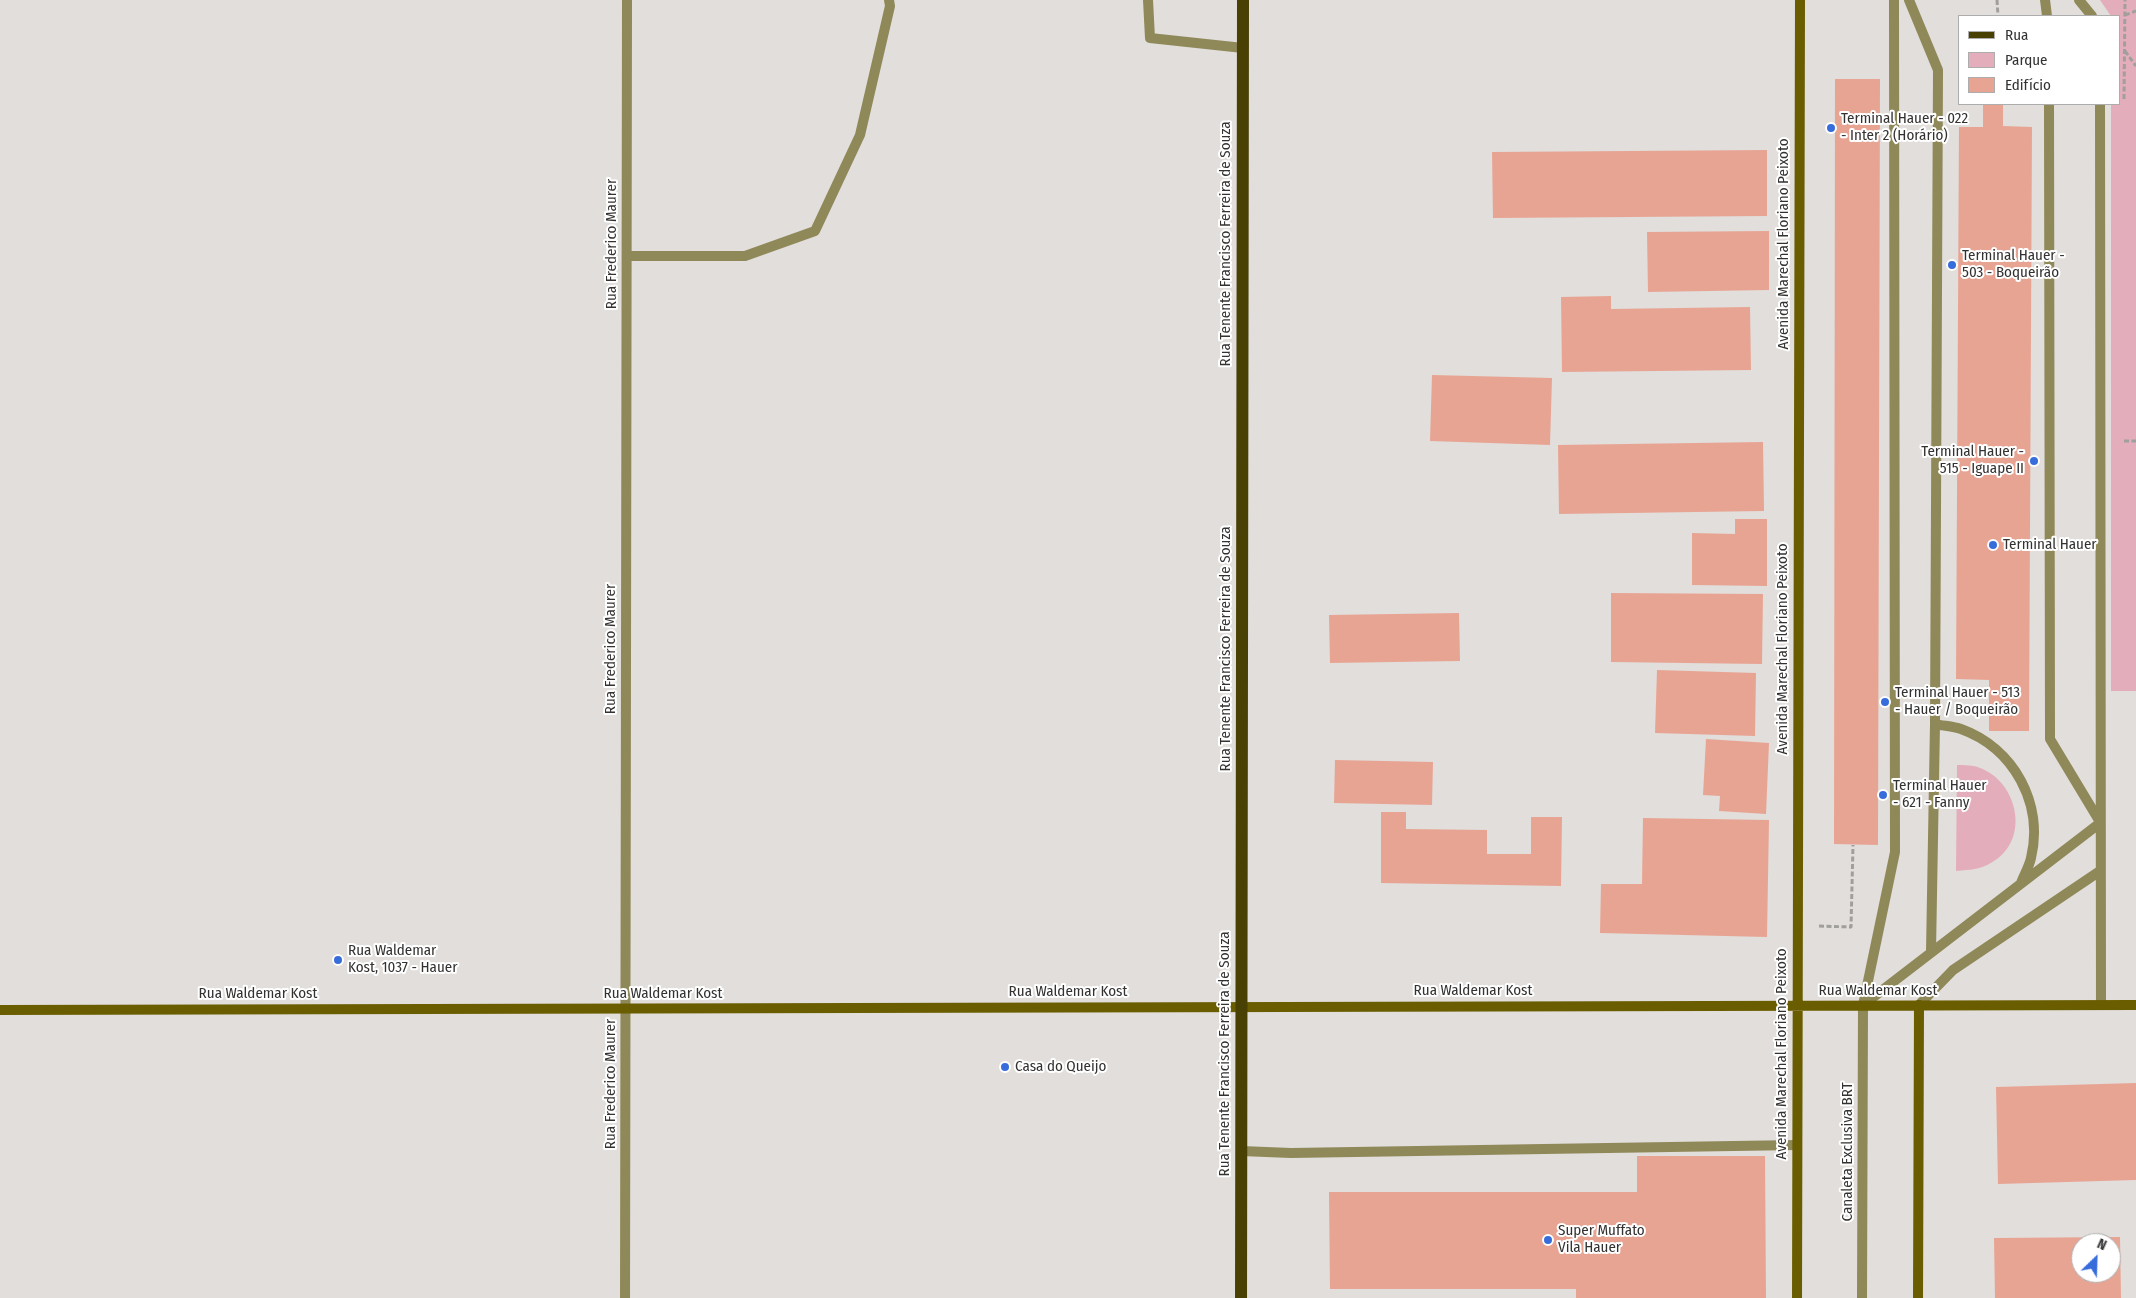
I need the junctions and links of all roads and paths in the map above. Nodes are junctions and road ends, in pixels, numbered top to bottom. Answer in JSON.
{"nodes":[{"id":1,"x":627,"y":0,"type":"edge"},
{"id":2,"x":889,"y":0,"type":"edge"},
{"id":3,"x":1148,"y":0,"type":"edge"},
{"id":4,"x":1243,"y":0,"type":"edge"},
{"id":5,"x":1800,"y":0,"type":"edge"},
{"id":6,"x":1894,"y":0,"type":"edge"},
{"id":7,"x":1909,"y":0,"type":"edge"},
{"id":8,"x":1997,"y":0,"type":"edge"},
{"id":9,"x":2045,"y":0,"type":"edge"},
{"id":10,"x":2079,"y":0,"type":"edge"},
{"id":11,"x":2136,"y":11,"type":"edge"},
{"id":12,"x":1998,"y":15,"type":"edge"},
{"id":13,"x":2047,"y":15,"type":"edge"},
{"id":14,"x":2091,"y":15,"type":"edge"},
{"id":15,"x":2125,"y":15,"type":"dead end"},
{"id":16,"x":1243,"y":48,"type":"junction"},
{"id":17,"x":2124,"y":51,"type":"dead end"},
{"id":18,"x":2136,"y":66,"type":"edge"},
{"id":19,"x":2049,"y":105,"type":"edge"},
{"id":20,"x":2100,"y":105,"type":"edge"},
{"id":21,"x":627,"y":256,"type":"junction"},
{"id":22,"x":2123,"y":441,"type":"dead end"},
{"id":23,"x":2136,"y":441,"type":"edge"},
{"id":24,"x":1935,"y":724,"type":"junction"},
{"id":25,"x":2100,"y":823,"type":"junction"},
{"id":26,"x":1853,"y":845,"type":"dead end"},
{"id":27,"x":2100,"y":871,"type":"junction"},
{"id":28,"x":2020,"y":884,"type":"junction"},
{"id":29,"x":1798,"y":925,"type":"junction"},
{"id":30,"x":1931,"y":952,"type":"junction"},
{"id":31,"x":1863,"y":1005,"type":"junction"},
{"id":32,"x":2101,"y":1005,"type":"junction"},
{"id":33,"x":2136,"y":1005,"type":"edge"},
{"id":34,"x":1797,"y":1006,"type":"junction"},
{"id":35,"x":1919,"y":1006,"type":"junction"},
{"id":36,"x":1241,"y":1007,"type":"junction"},
{"id":37,"x":626,"y":1009,"type":"junction"},
{"id":38,"x":0,"y":1010,"type":"edge"},
{"id":39,"x":1797,"y":1145,"type":"junction"},
{"id":40,"x":1241,"y":1151,"type":"junction"},
{"id":41,"x":626,"y":1298,"type":"edge"},
{"id":42,"x":1241,"y":1298,"type":"edge"},
{"id":43,"x":1797,"y":1298,"type":"edge"},
{"id":44,"x":1862,"y":1298,"type":"edge"},
{"id":45,"x":1918,"y":1298,"type":"edge"}],
"edges":[{"from":1,"to":21,"type":"street","name":"Rua Frederico Maurer"},
{"from":2,"to":21,"type":"street"},
{"from":3,"to":16,"type":"street"},
{"from":4,"to":16,"type":"main road","name":"Rua Tenente Francisco Ferreira de Souza"},
{"from":5,"to":29,"type":"street","name":"Avenida Marechal Floriano Peixoto"},
{"from":6,"to":31,"type":"street","name":"Canaleta Exclusiva BRT"},
{"from":7,"to":24,"type":"street"},
{"from":8,"to":12,"type":"path"},
{"from":9,"to":13,"type":"street"},
{"from":10,"to":14,"type":"street"},
{"from":11,"to":15,"type":"path"},
{"from":16,"to":36,"type":"main road","name":"Rua Tenente Francisco Ferreira de Souza"},
{"from":17,"to":18,"type":"path"},
{"from":19,"to":25,"type":"street"},
{"from":20,"to":25,"type":"street"},
{"from":21,"to":37,"type":"street","name":"Rua Frederico Maurer"},
{"from":22,"to":23,"type":"path"},
{"from":24,"to":28,"type":"street"},
{"from":24,"to":30,"type":"street"},
{"from":25,"to":27,"type":"street"},
{"from":25,"to":28,"type":"street"},
{"from":26,"to":29,"type":"path"},
{"from":27,"to":32,"type":"street"},
{"from":27,"to":35,"type":"street"},
{"from":28,"to":30,"type":"street"},
{"from":29,"to":34,"type":"street","name":"Avenida Marechal Floriano Peixoto"},
{"from":30,"to":31,"type":"street"},
{"from":31,"to":34,"type":"street","name":"Rua Waldemar Kost"},
{"from":31,"to":35,"type":"street","name":"Rua Waldemar Kost"},
{"from":31,"to":44,"type":"street","name":"Canaleta Exclusiva BRT"},
{"from":32,"to":33,"type":"street","name":"Rua Waldemar Kost"},
{"from":32,"to":35,"type":"street","name":"Rua Waldemar Kost"},
{"from":34,"to":36,"type":"street","name":"Rua Waldemar Kost"},
{"from":34,"to":39,"type":"street","name":"Avenida Marechal Floriano Peixoto"},
{"from":35,"to":45,"type":"street"},
{"from":36,"to":37,"type":"street","name":"Rua Waldemar Kost"},
{"from":36,"to":40,"type":"main road","name":"Rua Tenente Francisco Ferreira de Souza"},
{"from":37,"to":38,"type":"street","name":"Rua Waldemar Kost"},
{"from":37,"to":41,"type":"street","name":"Rua Frederico Maurer"},
{"from":39,"to":40,"type":"street"},
{"from":39,"to":43,"type":"street","name":"Avenida Marechal Floriano Peixoto"},
{"from":40,"to":42,"type":"main road","name":"Rua Tenente Francisco Ferreira de Souza"}]}
